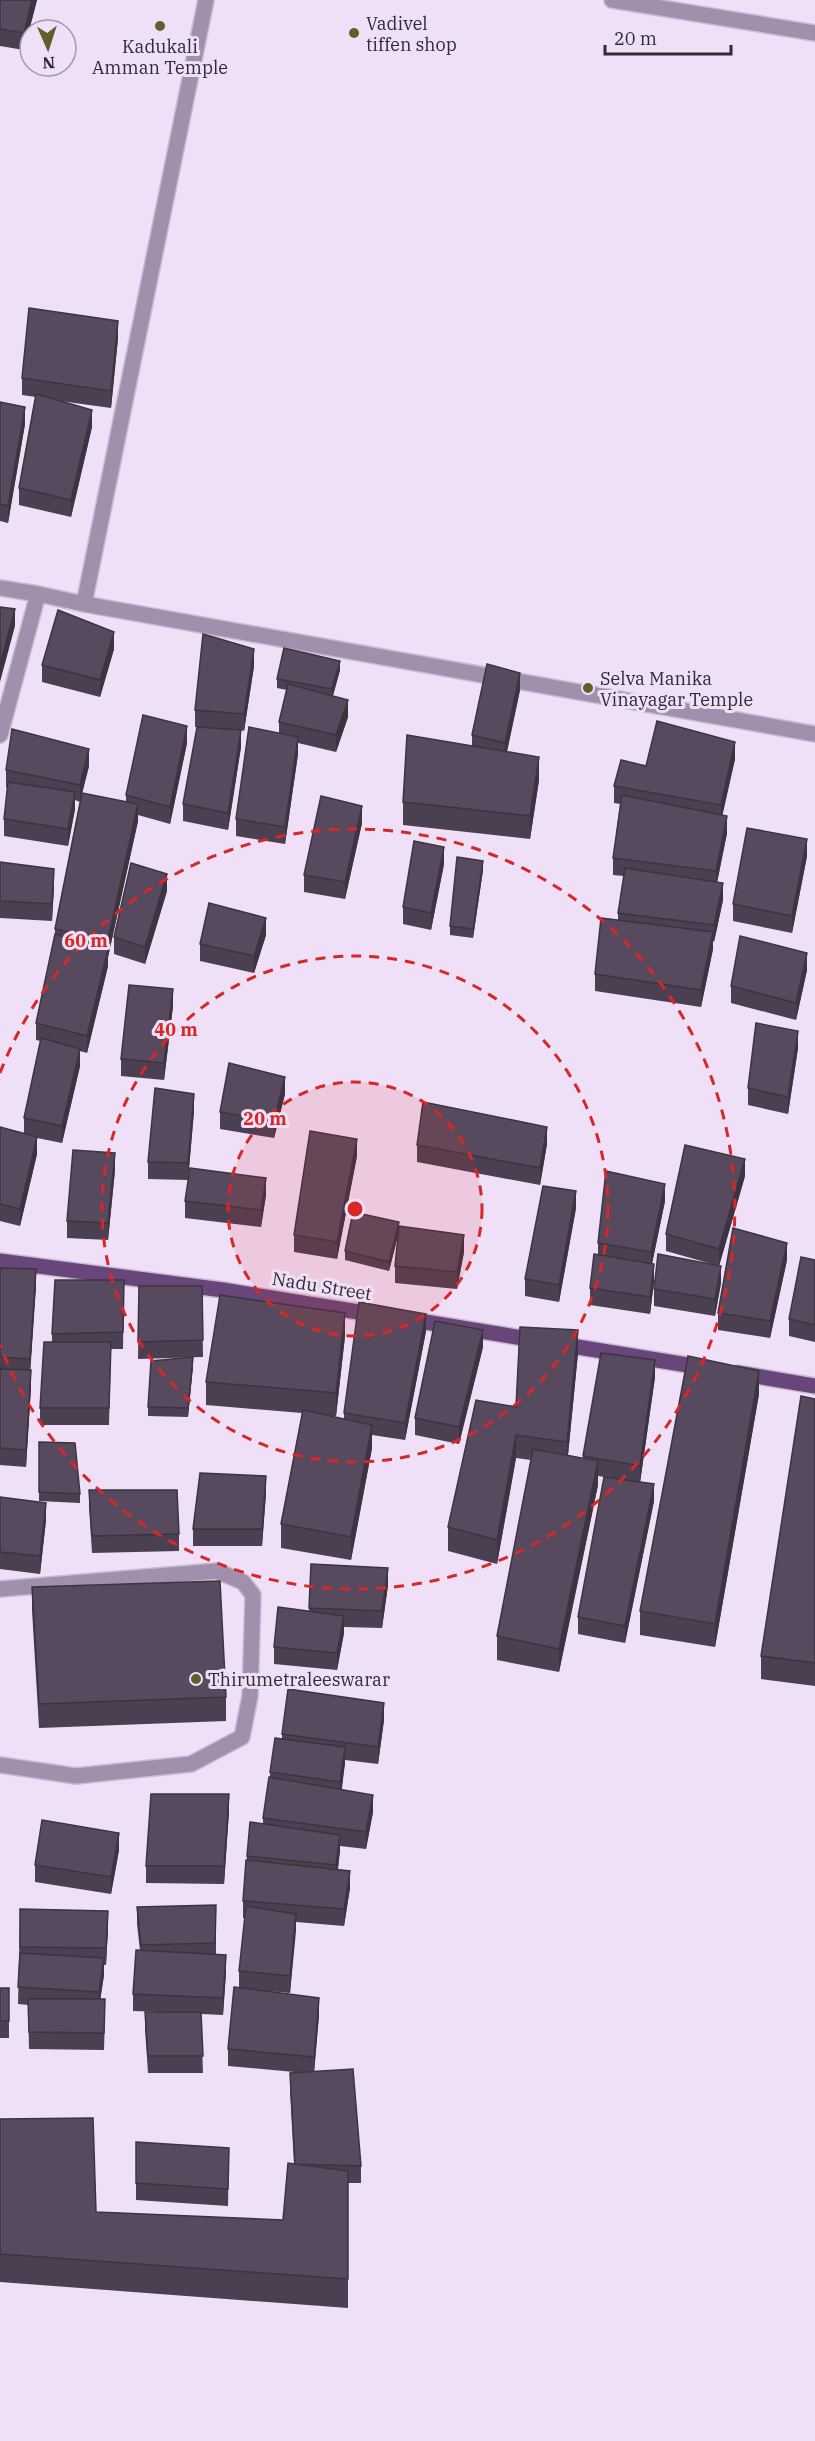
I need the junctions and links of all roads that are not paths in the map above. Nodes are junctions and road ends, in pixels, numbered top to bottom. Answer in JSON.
{"nodes":[{"id":1,"x":206,"y":0,"type":"edge"},
{"id":2,"x":612,"y":0,"type":"edge"},
{"id":3,"x":815,"y":33,"type":"edge"},
{"id":4,"x":0,"y":588,"type":"edge"},
{"id":5,"x":38,"y":594,"type":"junction"},
{"id":6,"x":84,"y":604,"type":"junction"},
{"id":7,"x":815,"y":734,"type":"edge"},
{"id":8,"x":0,"y":735,"type":"edge"},
{"id":9,"x":0,"y":1261,"type":"edge"},
{"id":10,"x":815,"y":1386,"type":"edge"},
{"id":11,"x":0,"y":1588,"type":"edge"},
{"id":12,"x":0,"y":1766,"type":"edge"}],
"edges":[{"from":1,"to":6,"type":"street"},
{"from":2,"to":3,"type":"street"},
{"from":4,"to":5,"type":"street"},
{"from":5,"to":6,"type":"street"},
{"from":5,"to":8,"type":"street"},
{"from":6,"to":7,"type":"street"},
{"from":9,"to":10,"type":"main road","name":"Nadu Street"},
{"from":11,"to":12,"type":"street"}]}
